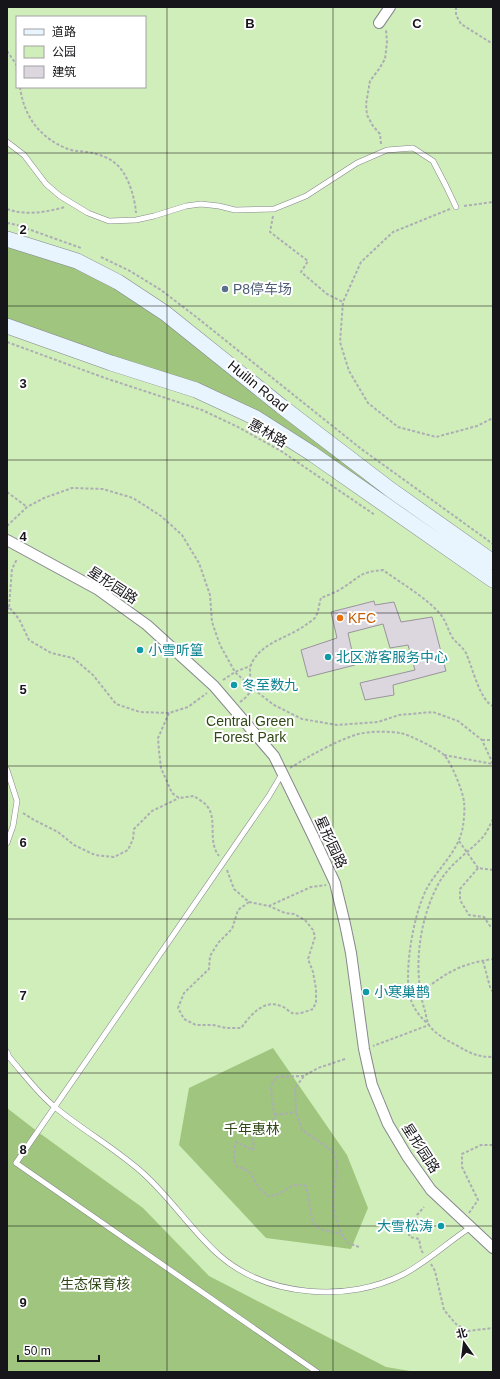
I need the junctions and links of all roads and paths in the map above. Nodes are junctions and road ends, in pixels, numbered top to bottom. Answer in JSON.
{"nodes":[{"id":1,"x":390,"y":7,"type":"edge"},
{"id":2,"x":456,"y":7,"type":"edge"},
{"id":3,"x":379,"y":23,"type":"joint"},
{"id":4,"x":493,"y":44,"type":"edge"},
{"id":5,"x":7,"y":51,"type":"edge"},
{"id":6,"x":16,"y":64,"type":"edge"},
{"id":7,"x":20,"y":88,"type":"edge"},
{"id":8,"x":7,"y":142,"type":"edge"},
{"id":9,"x":387,"y":150,"type":"junction"},
{"id":10,"x":493,"y":202,"type":"edge"},
{"id":11,"x":74,"y":206,"type":"junction"},
{"id":12,"x":456,"y":207,"type":"junction"},
{"id":13,"x":7,"y":209,"type":"edge"},
{"id":14,"x":274,"y":209,"type":"junction"},
{"id":15,"x":136,"y":220,"type":"junction"},
{"id":16,"x":7,"y":239,"type":"edge"},
{"id":17,"x":343,"y":302,"type":"junction"},
{"id":18,"x":7,"y":326,"type":"edge"},
{"id":19,"x":7,"y":342,"type":"edge"},
{"id":20,"x":493,"y":418,"type":"edge"},
{"id":21,"x":7,"y":492,"type":"edge"},
{"id":22,"x":27,"y":507,"type":"junction"},
{"id":23,"x":377,"y":516,"type":"dead end"},
{"id":24,"x":7,"y":526,"type":"edge"},
{"id":25,"x":7,"y":540,"type":"edge"},
{"id":26,"x":17,"y":559,"type":"dead end"},
{"id":27,"x":493,"y":562,"type":"edge"},
{"id":28,"x":493,"y":580,"type":"edge"},
{"id":29,"x":8,"y":609,"type":"edge"},
{"id":30,"x":250,"y":666,"type":"junction"},
{"id":31,"x":236,"y":672,"type":"junction"},
{"id":32,"x":214,"y":686,"type":"junction"},
{"id":33,"x":252,"y":688,"type":"junction"},
{"id":34,"x":493,"y":706,"type":"edge"},
{"id":35,"x":232,"y":707,"type":"junction"},
{"id":36,"x":170,"y":713,"type":"junction"},
{"id":37,"x":482,"y":740,"type":"junction"},
{"id":38,"x":493,"y":740,"type":"edge"},
{"id":39,"x":444,"y":755,"type":"junction"},
{"id":40,"x":493,"y":764,"type":"edge"},
{"id":41,"x":7,"y":770,"type":"edge"},
{"id":42,"x":283,"y":773,"type":"junction"},
{"id":43,"x":179,"y":798,"type":"junction"},
{"id":44,"x":15,"y":810,"type":"junction"},
{"id":45,"x":493,"y":819,"type":"edge"},
{"id":46,"x":459,"y":841,"type":"junction"},
{"id":47,"x":7,"y":843,"type":"edge"},
{"id":48,"x":467,"y":851,"type":"junction"},
{"id":49,"x":224,"y":862,"type":"junction"},
{"id":50,"x":478,"y":868,"type":"junction"},
{"id":51,"x":493,"y":870,"type":"edge"},
{"id":52,"x":335,"y":883,"type":"junction"},
{"id":53,"x":249,"y":902,"type":"junction"},
{"id":54,"x":269,"y":906,"type":"junction"},
{"id":55,"x":493,"y":928,"type":"edge"},
{"id":56,"x":493,"y":959,"type":"edge"},
{"id":57,"x":483,"y":961,"type":"junction"},
{"id":58,"x":493,"y":992,"type":"edge"},
{"id":59,"x":420,"y":993,"type":"junction"},
{"id":60,"x":429,"y":1025,"type":"junction"},
{"id":61,"x":364,"y":1049,"type":"junction"},
{"id":62,"x":7,"y":1052,"type":"edge"},
{"id":63,"x":493,"y":1057,"type":"edge"},
{"id":64,"x":346,"y":1059,"type":"dead end"},
{"id":65,"x":304,"y":1076,"type":"junction"},
{"id":66,"x":55,"y":1108,"type":"junction"},
{"id":67,"x":296,"y":1112,"type":"junction"},
{"id":68,"x":275,"y":1115,"type":"junction"},
{"id":69,"x":493,"y":1145,"type":"edge"},
{"id":70,"x":424,"y":1207,"type":"dead end"},
{"id":71,"x":462,"y":1219,"type":"junction"},
{"id":72,"x":471,"y":1227,"type":"junction"},
{"id":73,"x":342,"y":1234,"type":"junction"},
{"id":74,"x":358,"y":1247,"type":"dead end"},
{"id":75,"x":493,"y":1248,"type":"edge"},
{"id":76,"x":428,"y":1259,"type":"junction"},
{"id":77,"x":493,"y":1328,"type":"edge"},
{"id":78,"x":308,"y":1370,"type":"edge"},
{"id":79,"x":317,"y":1372,"type":"edge"}],
"edges":[{"from":1,"to":3,"type":"street"},
{"from":2,"to":4,"type":"path"},
{"from":3,"to":9,"type":"path"},
{"from":5,"to":6,"type":"path"},
{"from":7,"to":15,"type":"path"},
{"from":8,"to":11,"type":"lane"},
{"from":9,"to":12,"type":"lane"},
{"from":9,"to":14,"type":"lane"},
{"from":10,"to":12,"type":"path"},
{"from":11,"to":13,"type":"path"},
{"from":11,"to":15,"type":"lane"},
{"from":12,"to":17,"type":"path"},
{"from":14,"to":15,"type":"lane"},
{"from":14,"to":17,"type":"path"},
{"from":16,"to":27,"type":"main road","name":"Huilin Road"},
{"from":17,"to":20,"type":"path"},
{"from":18,"to":28,"type":"main road","name":"Huilin Road"},
{"from":19,"to":23,"type":"path","name":"惠林路"},
{"from":21,"to":22,"type":"path"},
{"from":22,"to":24,"type":"path"},
{"from":22,"to":31,"type":"path"},
{"from":25,"to":32,"type":"street","name":"星形园路"},
{"from":26,"to":29,"type":"path"},
{"from":29,"to":36,"type":"path"},
{"from":30,"to":31,"type":"path"},
{"from":30,"to":33,"type":"path"},
{"from":30,"to":34,"type":"path"},
{"from":31,"to":32,"type":"path"},
{"from":31,"to":33,"type":"path"},
{"from":32,"to":35,"type":"street","name":"星形园路"},
{"from":32,"to":36,"type":"path"},
{"from":33,"to":35,"type":"path"},
{"from":33,"to":37,"type":"path"},
{"from":35,"to":42,"type":"street","name":"星形园路"},
{"from":36,"to":43,"type":"path"},
{"from":37,"to":38,"type":"path"},
{"from":37,"to":40,"type":"path"},
{"from":39,"to":40,"type":"path"},
{"from":39,"to":42,"type":"path"},
{"from":39,"to":46,"type":"path"},
{"from":41,"to":44,"type":"lane"},
{"from":42,"to":49,"type":"lane"},
{"from":42,"to":52,"type":"street","name":"星形园路"},
{"from":43,"to":44,"type":"path"},
{"from":43,"to":49,"type":"path"},
{"from":44,"to":47,"type":"lane"},
{"from":45,"to":48,"type":"path"},
{"from":46,"to":48,"type":"path"},
{"from":46,"to":60,"type":"path"},
{"from":48,"to":50,"type":"path"},
{"from":48,"to":59,"type":"path"},
{"from":49,"to":53,"type":"path"},
{"from":49,"to":66,"type":"lane"},
{"from":50,"to":51,"type":"path"},
{"from":50,"to":55,"type":"path"},
{"from":52,"to":54,"type":"path"},
{"from":52,"to":61,"type":"street","name":"星形园路"},
{"from":53,"to":54,"type":"path"},
{"from":53,"to":54,"type":"path"},
{"from":56,"to":57,"type":"path"},
{"from":57,"to":58,"type":"path"},
{"from":57,"to":59,"type":"path"},
{"from":59,"to":60,"type":"path"},
{"from":60,"to":61,"type":"path"},
{"from":60,"to":63,"type":"path"},
{"from":61,"to":71,"type":"street","name":"星形园路"},
{"from":62,"to":66,"type":"lane"},
{"from":64,"to":65,"type":"path"},
{"from":65,"to":67,"type":"path"},
{"from":65,"to":68,"type":"path"},
{"from":66,"to":76,"type":"lane"},
{"from":66,"to":78,"type":"lane"},
{"from":67,"to":68,"type":"path"},
{"from":67,"to":73,"type":"path"},
{"from":68,"to":73,"type":"path"},
{"from":69,"to":71,"type":"path"},
{"from":70,"to":76,"type":"path"},
{"from":71,"to":72,"type":"street","name":"星形园路"},
{"from":72,"to":75,"type":"street","name":"星形园路"},
{"from":72,"to":76,"type":"lane"},
{"from":73,"to":74,"type":"path"},
{"from":76,"to":77,"type":"path"},
{"from":78,"to":79,"type":"lane"}]}
